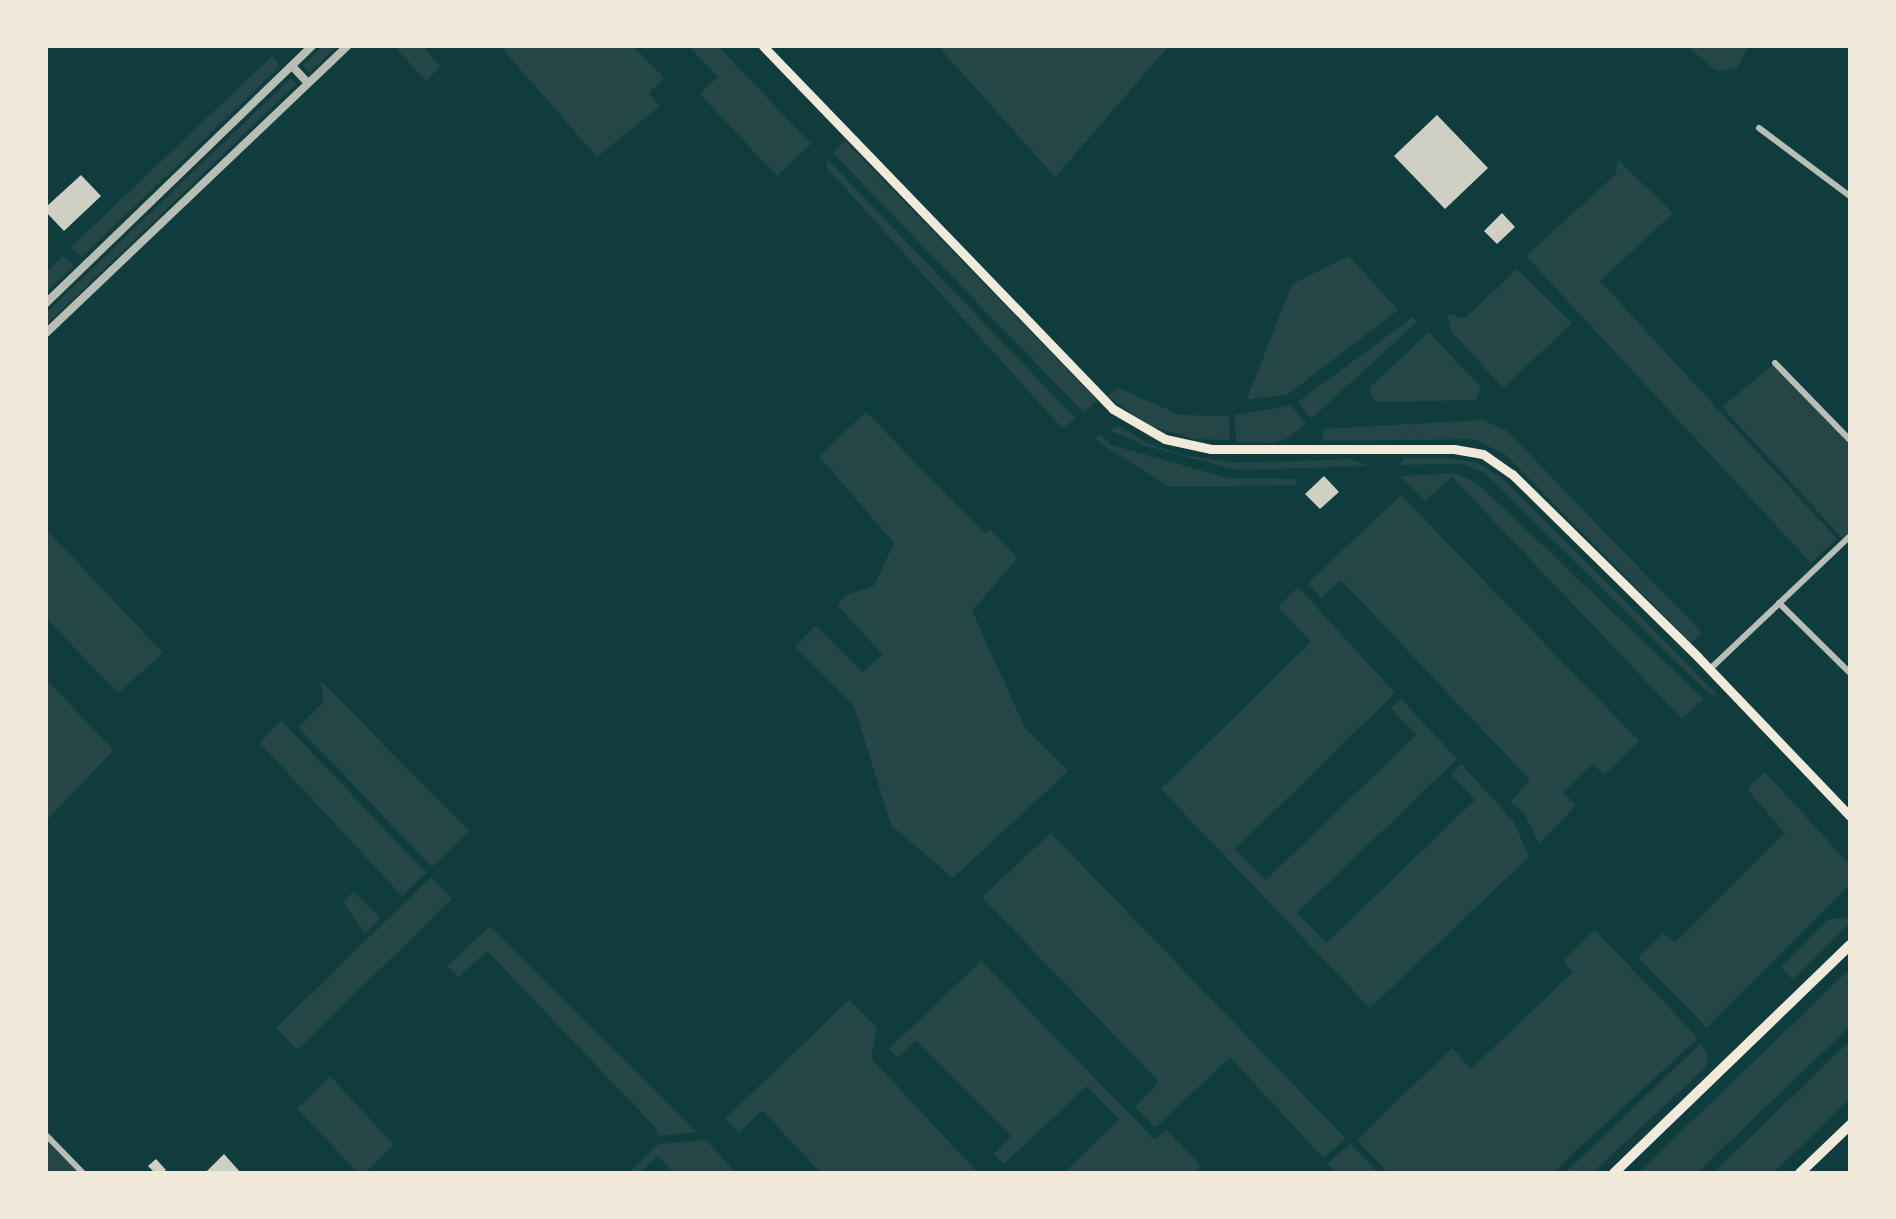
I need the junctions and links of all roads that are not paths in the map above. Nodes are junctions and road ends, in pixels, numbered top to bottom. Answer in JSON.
{"nodes":[{"id":1,"x":312,"y":46,"type":"edge"},
{"id":2,"x":347,"y":46,"type":"edge"},
{"id":3,"x":763,"y":46,"type":"edge"},
{"id":4,"x":292,"y":66,"type":"junction"},
{"id":5,"x":308,"y":83,"type":"junction"},
{"id":6,"x":1759,"y":128,"type":"dead end"},
{"id":7,"x":1850,"y":196,"type":"edge"},
{"id":8,"x":46,"y":303,"type":"edge"},
{"id":9,"x":46,"y":333,"type":"edge"},
{"id":10,"x":1775,"y":363,"type":"dead end"},
{"id":11,"x":1850,"y":440,"type":"edge"},
{"id":12,"x":1848,"y":541,"type":"edge"},
{"id":13,"x":1779,"y":603,"type":"junction"},
{"id":14,"x":1710,"y":669,"type":"junction"},
{"id":15,"x":1850,"y":673,"type":"edge"},
{"id":16,"x":1850,"y":816,"type":"edge"},
{"id":17,"x":1850,"y":945,"type":"edge"},
{"id":18,"x":1850,"y":1125,"type":"edge"},
{"id":19,"x":46,"y":1135,"type":"edge"},
{"id":20,"x":83,"y":1173,"type":"edge"},
{"id":21,"x":1614,"y":1173,"type":"edge"},
{"id":22,"x":1800,"y":1173,"type":"edge"}],
"edges":[{"from":1,"to":4,"type":"street"},
{"from":2,"to":5,"type":"street"},
{"from":3,"to":14,"type":"main road"},
{"from":4,"to":5,"type":"street"},
{"from":4,"to":8,"type":"street"},
{"from":5,"to":9,"type":"street"},
{"from":6,"to":7,"type":"street"},
{"from":10,"to":11,"type":"street"},
{"from":12,"to":13,"type":"street"},
{"from":13,"to":14,"type":"street"},
{"from":13,"to":15,"type":"street"},
{"from":14,"to":16,"type":"main road"},
{"from":17,"to":21,"type":"main road"},
{"from":18,"to":22,"type":"main road"},
{"from":19,"to":20,"type":"street"}]}
